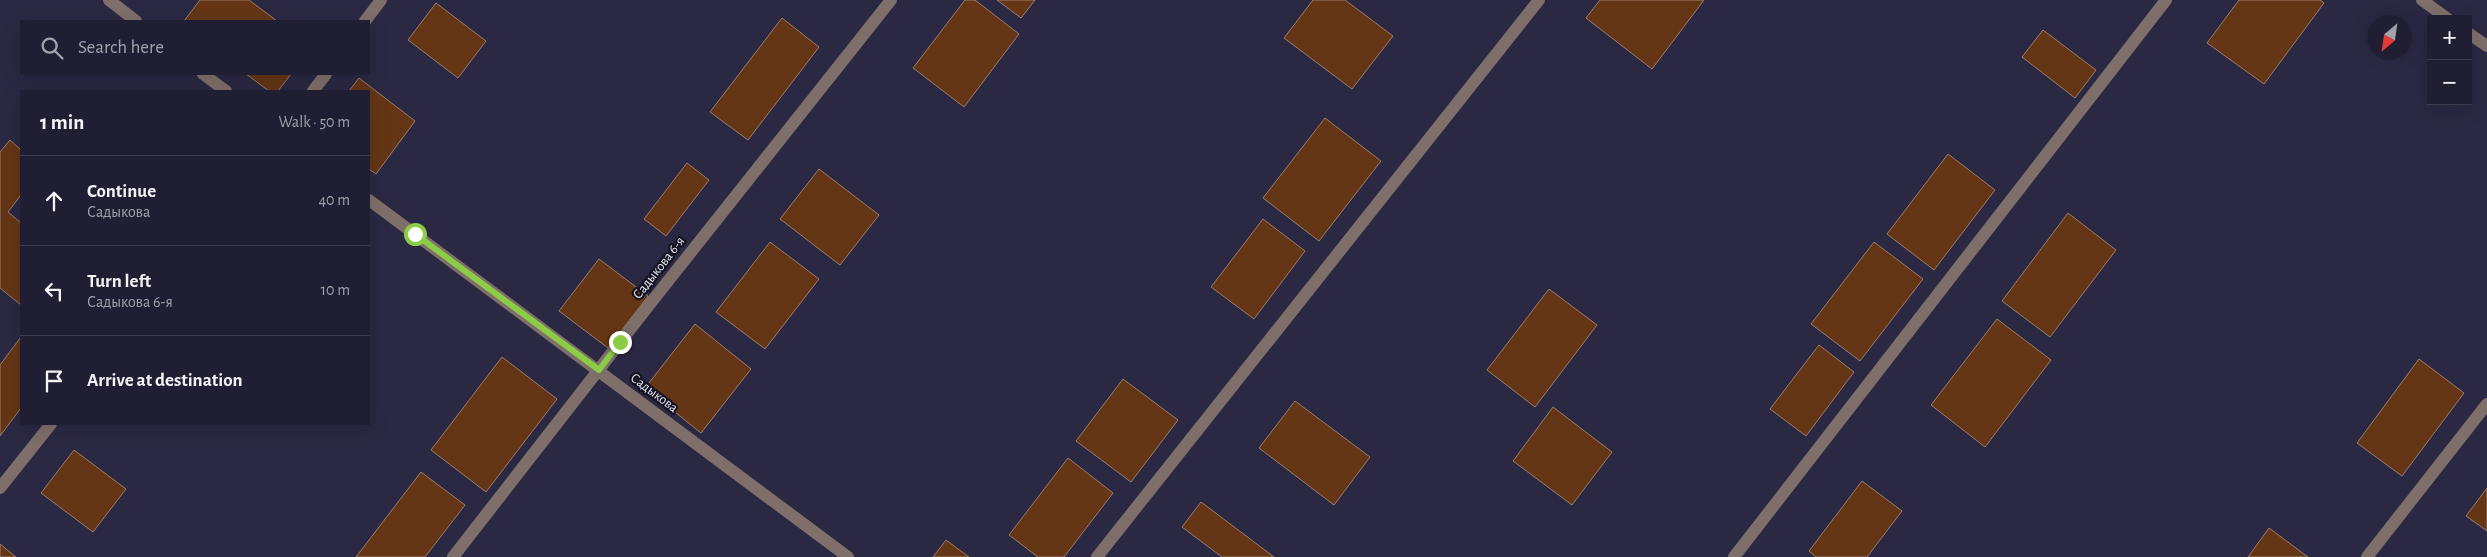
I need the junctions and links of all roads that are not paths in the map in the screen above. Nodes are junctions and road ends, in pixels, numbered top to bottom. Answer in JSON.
{"nodes":[{"id":1,"x":109,"y":0,"type":"edge"},
{"id":2,"x":381,"y":0,"type":"edge"},
{"id":3,"x":891,"y":0,"type":"edge"},
{"id":4,"x":1539,"y":0,"type":"edge"},
{"id":5,"x":2166,"y":0,"type":"edge"},
{"id":6,"x":2422,"y":0,"type":"edge"},
{"id":7,"x":2443,"y":15,"type":"edge"},
{"id":8,"x":135,"y":20,"type":"edge"},
{"id":9,"x":366,"y":20,"type":"edge"},
{"id":10,"x":2472,"y":36,"type":"edge"},
{"id":11,"x":2487,"y":46,"type":"edge"},
{"id":12,"x":204,"y":75,"type":"edge"},
{"id":13,"x":325,"y":75,"type":"edge"},
{"id":14,"x":225,"y":90,"type":"edge"},
{"id":15,"x":314,"y":90,"type":"edge"},
{"id":16,"x":370,"y":201,"type":"edge"},
{"id":17,"x":599,"y":370,"type":"junction"},
{"id":18,"x":2487,"y":404,"type":"edge"},
{"id":19,"x":50,"y":425,"type":"edge"},
{"id":20,"x":0,"y":488,"type":"edge"},
{"id":21,"x":453,"y":557,"type":"edge"},
{"id":22,"x":848,"y":557,"type":"edge"},
{"id":23,"x":1097,"y":557,"type":"edge"},
{"id":24,"x":1734,"y":557,"type":"edge"},
{"id":25,"x":2367,"y":557,"type":"edge"}],
"edges":[{"from":1,"to":8,"type":"street"},
{"from":2,"to":9,"type":"street"},
{"from":3,"to":17,"type":"street","name":"Садыкова 6-я"},
{"from":4,"to":23,"type":"street"},
{"from":5,"to":24,"type":"street"},
{"from":6,"to":7,"type":"street"},
{"from":10,"to":11,"type":"street"},
{"from":12,"to":14,"type":"street"},
{"from":13,"to":15,"type":"street"},
{"from":16,"to":17,"type":"street","name":"Садыкова"},
{"from":17,"to":21,"type":"street","name":"Садыкова 6-я"},
{"from":17,"to":22,"type":"street","name":"Садыкова"},
{"from":18,"to":25,"type":"street"},
{"from":19,"to":20,"type":"street"}]}
